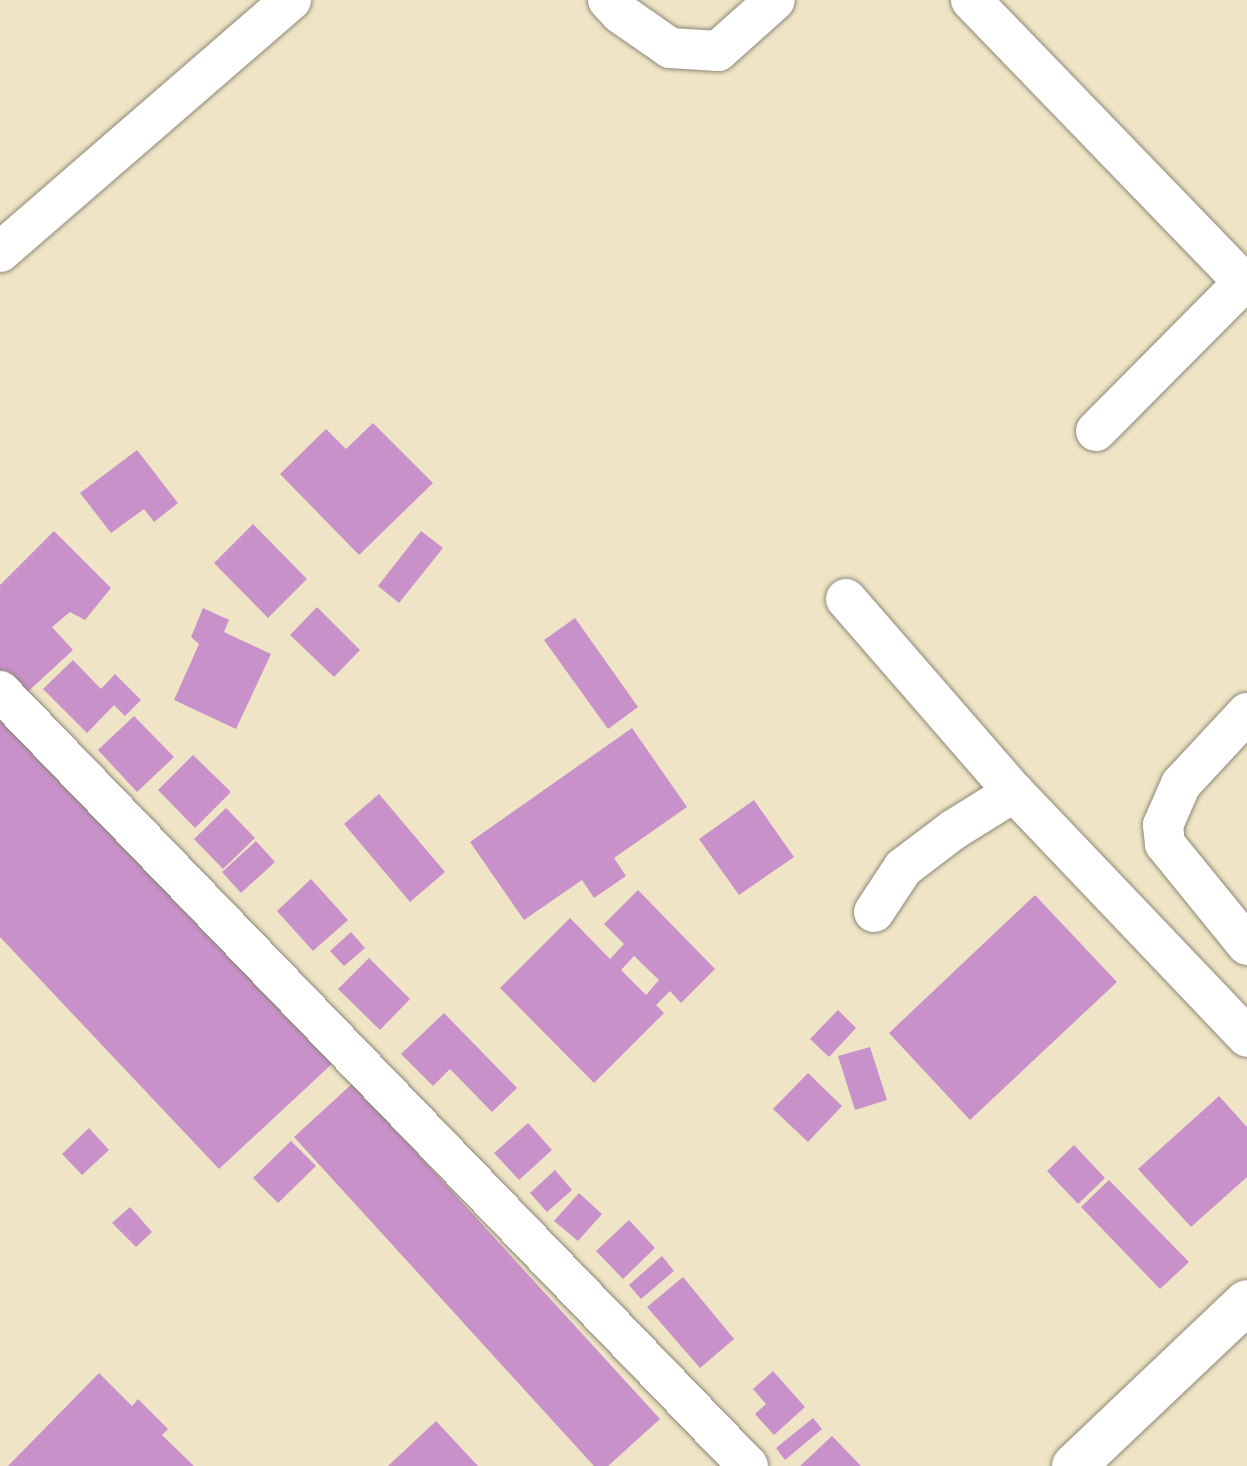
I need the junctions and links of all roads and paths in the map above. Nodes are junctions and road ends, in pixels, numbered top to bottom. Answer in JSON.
{"nodes":[{"id":1,"x":291,"y":0,"type":"edge"},
{"id":2,"x":608,"y":0,"type":"edge"},
{"id":3,"x":775,"y":0,"type":"edge"},
{"id":4,"x":971,"y":0,"type":"edge"},
{"id":5,"x":0,"y":252,"type":"edge"},
{"id":6,"x":1245,"y":281,"type":"edge"},
{"id":7,"x":1096,"y":431,"type":"dead end"},
{"id":8,"x":846,"y":599,"type":"dead end"},
{"id":9,"x":1,"y":693,"type":"edge"},
{"id":10,"x":1247,"y":713,"type":"edge"},
{"id":11,"x":1014,"y":792,"type":"junction"},
{"id":12,"x":874,"y":912,"type":"dead end"},
{"id":13,"x":1247,"y":945,"type":"edge"},
{"id":14,"x":1247,"y":1037,"type":"edge"},
{"id":15,"x":1247,"y":1302,"type":"edge"},
{"id":16,"x":748,"y":1466,"type":"edge"},
{"id":17,"x":1074,"y":1466,"type":"edge"}],
"edges":[{"from":1,"to":5,"type":"street"},
{"from":2,"to":3,"type":"street"},
{"from":4,"to":6,"type":"street"},
{"from":6,"to":7,"type":"street"},
{"from":8,"to":11,"type":"street"},
{"from":9,"to":16,"type":"street"},
{"from":10,"to":13,"type":"street"},
{"from":11,"to":12,"type":"street"},
{"from":11,"to":14,"type":"street"},
{"from":15,"to":17,"type":"main road"}]}
